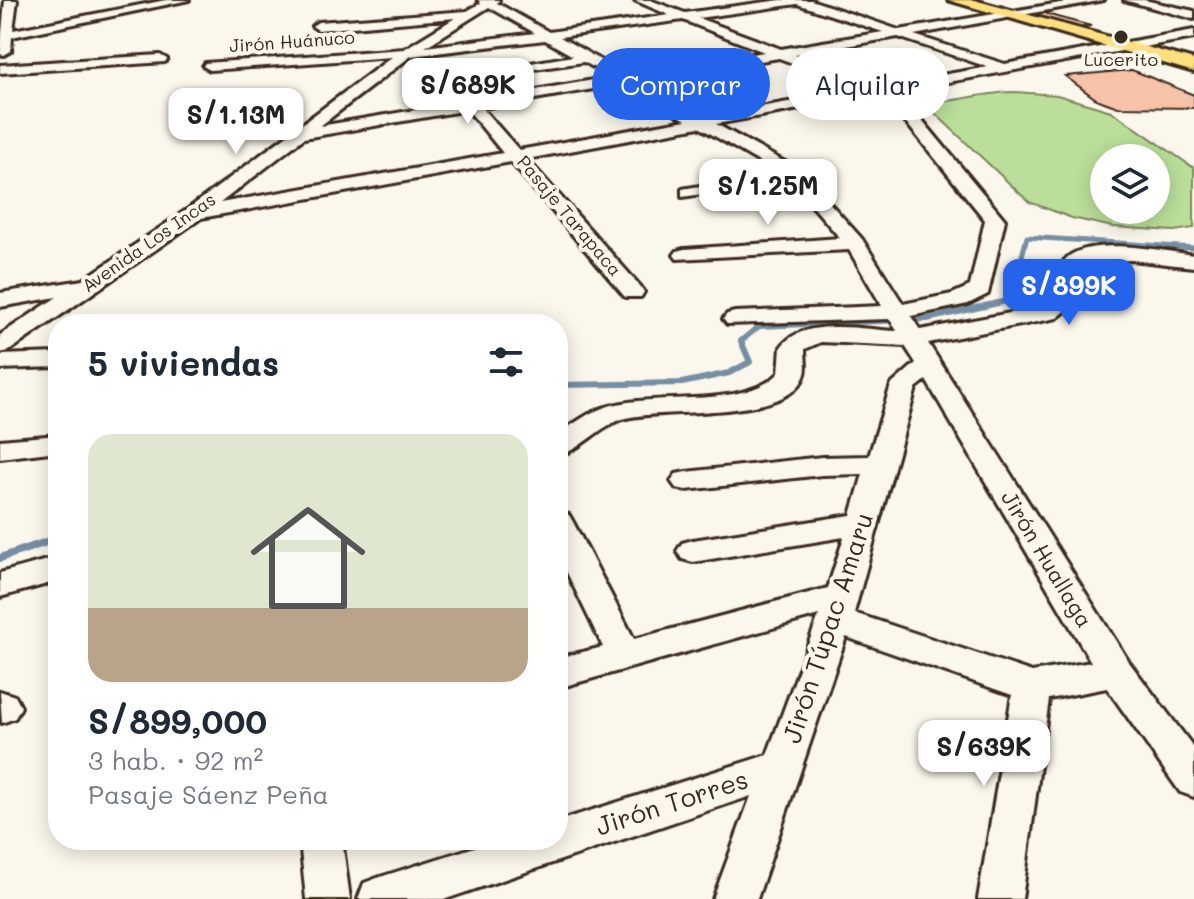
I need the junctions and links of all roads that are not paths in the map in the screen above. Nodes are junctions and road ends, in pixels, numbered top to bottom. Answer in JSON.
{"nodes":[{"id":1,"x":11,"y":0,"type":"edge"},
{"id":2,"x":484,"y":0,"type":"edge"},
{"id":3,"x":492,"y":0,"type":"edge"},
{"id":4,"x":508,"y":0,"type":"edge"},
{"id":5,"x":640,"y":0,"type":"edge"},
{"id":6,"x":797,"y":0,"type":"edge"},
{"id":7,"x":805,"y":0,"type":"edge"},
{"id":8,"x":956,"y":0,"type":"edge"},
{"id":9,"x":970,"y":0,"type":"edge"},
{"id":10,"x":1098,"y":0,"type":"edge"},
{"id":11,"x":1130,"y":0,"type":"edge"},
{"id":12,"x":176,"y":1,"type":"edge"},
{"id":13,"x":471,"y":13,"type":"junction"},
{"id":14,"x":326,"y":14,"type":"dead end"},
{"id":15,"x":1014,"y":14,"type":"junction"},
{"id":16,"x":1194,"y":15,"type":"edge"},
{"id":17,"x":684,"y":18,"type":"junction"},
{"id":18,"x":108,"y":29,"type":"dead end"},
{"id":19,"x":66,"y":31,"type":"junction"},
{"id":20,"x":897,"y":34,"type":"junction"},
{"id":21,"x":1194,"y":34,"type":"edge"},
{"id":22,"x":550,"y":38,"type":"junction"},
{"id":23,"x":3,"y":46,"type":"edge"},
{"id":24,"x":1130,"y":46,"type":"junction"},
{"id":25,"x":20,"y":52,"type":"dead end"},
{"id":26,"x":408,"y":52,"type":"junction"},
{"id":27,"x":778,"y":54,"type":"junction"},
{"id":28,"x":770,"y":55,"type":"edge"},
{"id":29,"x":590,"y":57,"type":"joint"},
{"id":30,"x":786,"y":57,"type":"edge"},
{"id":31,"x":160,"y":59,"type":"dead end"},
{"id":32,"x":1194,"y":64,"type":"edge"},
{"id":33,"x":210,"y":66,"type":"dead end"},
{"id":34,"x":1007,"y":68,"type":"junction"},
{"id":35,"x":0,"y":69,"type":"edge"},
{"id":36,"x":518,"y":69,"type":"dead end"},
{"id":37,"x":486,"y":73,"type":"dead end"},
{"id":38,"x":949,"y":79,"type":"edge"},
{"id":39,"x":592,"y":85,"type":"edge"},
{"id":40,"x":508,"y":99,"type":"junction"},
{"id":41,"x":471,"y":105,"type":"junction"},
{"id":42,"x":786,"y":109,"type":"edge"},
{"id":43,"x":700,"y":120,"type":"edge"},
{"id":44,"x":909,"y":120,"type":"edge"},
{"id":45,"x":705,"y":123,"type":"junction"},
{"id":46,"x":300,"y":134,"type":"junction"},
{"id":47,"x":520,"y":157,"type":"junction"},
{"id":48,"x":795,"y":175,"type":"junction"},
{"id":49,"x":688,"y":193,"type":"dead end"},
{"id":50,"x":195,"y":213,"type":"junction"},
{"id":51,"x":855,"y":243,"type":"junction"},
{"id":52,"x":684,"y":255,"type":"dead end"},
{"id":53,"x":1194,"y":261,"type":"edge"},
{"id":54,"x":92,"y":284,"type":"junction"},
{"id":55,"x":633,"y":292,"type":"dead end"},
{"id":56,"x":0,"y":300,"type":"edge"},
{"id":57,"x":735,"y":319,"type":"dead end"},
{"id":58,"x":909,"y":332,"type":"junction"},
{"id":59,"x":0,"y":346,"type":"edge"},
{"id":60,"x":48,"y":360,"type":"edge"},
{"id":61,"x":0,"y":362,"type":"edge"},
{"id":62,"x":568,"y":441,"type":"edge"},
{"id":63,"x":48,"y":444,"type":"edge"},
{"id":64,"x":0,"y":449,"type":"edge"},
{"id":65,"x":880,"y":465,"type":"junction"},
{"id":66,"x":686,"y":481,"type":"dead end"},
{"id":67,"x":863,"y":523,"type":"junction"},
{"id":68,"x":568,"y":542,"type":"edge"},
{"id":69,"x":693,"y":551,"type":"dead end"},
{"id":70,"x":48,"y":572,"type":"edge"},
{"id":71,"x":0,"y":585,"type":"edge"},
{"id":72,"x":838,"y":609,"type":"junction"},
{"id":73,"x":625,"y":655,"type":"junction"},
{"id":74,"x":568,"y":670,"type":"edge"},
{"id":75,"x":1116,"y":672,"type":"junction"},
{"id":76,"x":1032,"y":687,"type":"junction"},
{"id":77,"x":782,"y":768,"type":"junction"},
{"id":78,"x":1194,"y":779,"type":"edge"},
{"id":79,"x":568,"y":838,"type":"edge"},
{"id":80,"x":322,"y":850,"type":"edge"},
{"id":81,"x":530,"y":850,"type":"edge"},
{"id":82,"x":328,"y":899,"type":"edge"},
{"id":83,"x":380,"y":899,"type":"edge"},
{"id":84,"x":735,"y":899,"type":"edge"},
{"id":85,"x":1000,"y":899,"type":"edge"}],
"edges":[{"from":1,"to":23,"type":"street"},
{"from":2,"to":3,"type":"street"},
{"from":3,"to":4,"type":"street"},
{"from":3,"to":13,"type":"street","name":"Avenida Los Incas"},
{"from":3,"to":22,"type":"street","name":"Jirón Huallaga"},
{"from":5,"to":17,"type":"street"},
{"from":6,"to":7,"type":"street","name":"Jirón Huánuco"},
{"from":6,"to":17,"type":"street","name":"Jirón Huánuco"},
{"from":6,"to":20,"type":"street"},
{"from":8,"to":15,"type":"highway"},
{"from":9,"to":15,"type":"highway"},
{"from":10,"to":15,"type":"street"},
{"from":11,"to":16,"type":"street"},
{"from":12,"to":19,"type":"street"},
{"from":13,"to":14,"type":"street"},
{"from":13,"to":26,"type":"street","name":"Avenida Los Incas"},
{"from":15,"to":20,"type":"street"},
{"from":15,"to":24,"type":"highway"},
{"from":17,"to":22,"type":"street","name":"Jirón Huánuco"},
{"from":17,"to":27,"type":"street"},
{"from":18,"to":19,"type":"street"},
{"from":19,"to":23,"type":"street"},
{"from":20,"to":27,"type":"street"},
{"from":20,"to":34,"type":"street"},
{"from":21,"to":24,"type":"street"},
{"from":22,"to":26,"type":"street","name":"Jirón Huánuco"},
{"from":22,"to":29,"type":"street","name":"Jirón Huallaga"},
{"from":23,"to":25,"type":"street"},
{"from":24,"to":32,"type":"highway"},
{"from":24,"to":34,"type":"street"},
{"from":26,"to":33,"type":"street","name":"Jirón Huánuco"},
{"from":26,"to":46,"type":"street","name":"Avenida Los Incas"},
{"from":27,"to":28,"type":"street"},
{"from":27,"to":30,"type":"street"},
{"from":29,"to":36,"type":"street"},
{"from":31,"to":35,"type":"street"},
{"from":34,"to":38,"type":"street"},
{"from":37,"to":40,"type":"street"},
{"from":39,"to":40,"type":"street"},
{"from":40,"to":41,"type":"street"},
{"from":41,"to":46,"type":"street"},
{"from":41,"to":47,"type":"street","name":"Pasaje Tarapaca"},
{"from":42,"to":45,"type":"street"},
{"from":43,"to":45,"type":"street","name":"Jirón Huallaga"},
{"from":44,"to":58,"type":"street"},
{"from":45,"to":47,"type":"street"},
{"from":45,"to":48,"type":"street","name":"Jirón Huallaga"},
{"from":46,"to":50,"type":"street","name":"Avenida Los Incas"},
{"from":47,"to":50,"type":"street"},
{"from":47,"to":55,"type":"street","name":"Pasaje Tarapaca"},
{"from":48,"to":49,"type":"street"},
{"from":48,"to":51,"type":"street","name":"Jirón Huallaga"},
{"from":50,"to":54,"type":"street","name":"Avenida Los Incas"},
{"from":51,"to":52,"type":"street"},
{"from":51,"to":58,"type":"street","name":"Jirón Huallaga"},
{"from":53,"to":58,"type":"street"},
{"from":54,"to":56,"type":"street"},
{"from":54,"to":59,"type":"street","name":"Avenida Los Incas"},
{"from":57,"to":58,"type":"street"},
{"from":58,"to":62,"type":"street"},
{"from":58,"to":65,"type":"street","name":"Jirón Túpac Amaru"},
{"from":58,"to":75,"type":"street","name":"Jirón Huallaga"},
{"from":60,"to":61,"type":"street"},
{"from":63,"to":64,"type":"street"},
{"from":65,"to":66,"type":"street"},
{"from":65,"to":67,"type":"street","name":"Jirón Túpac Amaru"},
{"from":67,"to":69,"type":"street"},
{"from":67,"to":72,"type":"street","name":"Jirón Túpac Amaru"},
{"from":68,"to":73,"type":"street"},
{"from":70,"to":71,"type":"street"},
{"from":72,"to":73,"type":"street"},
{"from":72,"to":76,"type":"street"},
{"from":72,"to":77,"type":"street","name":"Jirón Túpac Amaru"},
{"from":73,"to":74,"type":"street"},
{"from":75,"to":76,"type":"street"},
{"from":75,"to":78,"type":"street","name":"Jirón Huallaga"},
{"from":76,"to":85,"type":"street"},
{"from":77,"to":79,"type":"street","name":"Jirón Torres"},
{"from":77,"to":84,"type":"street","name":"Jirón Túpac Amaru"},
{"from":80,"to":82,"type":"street"},
{"from":81,"to":83,"type":"street","name":"Jirón Torres"}]}
